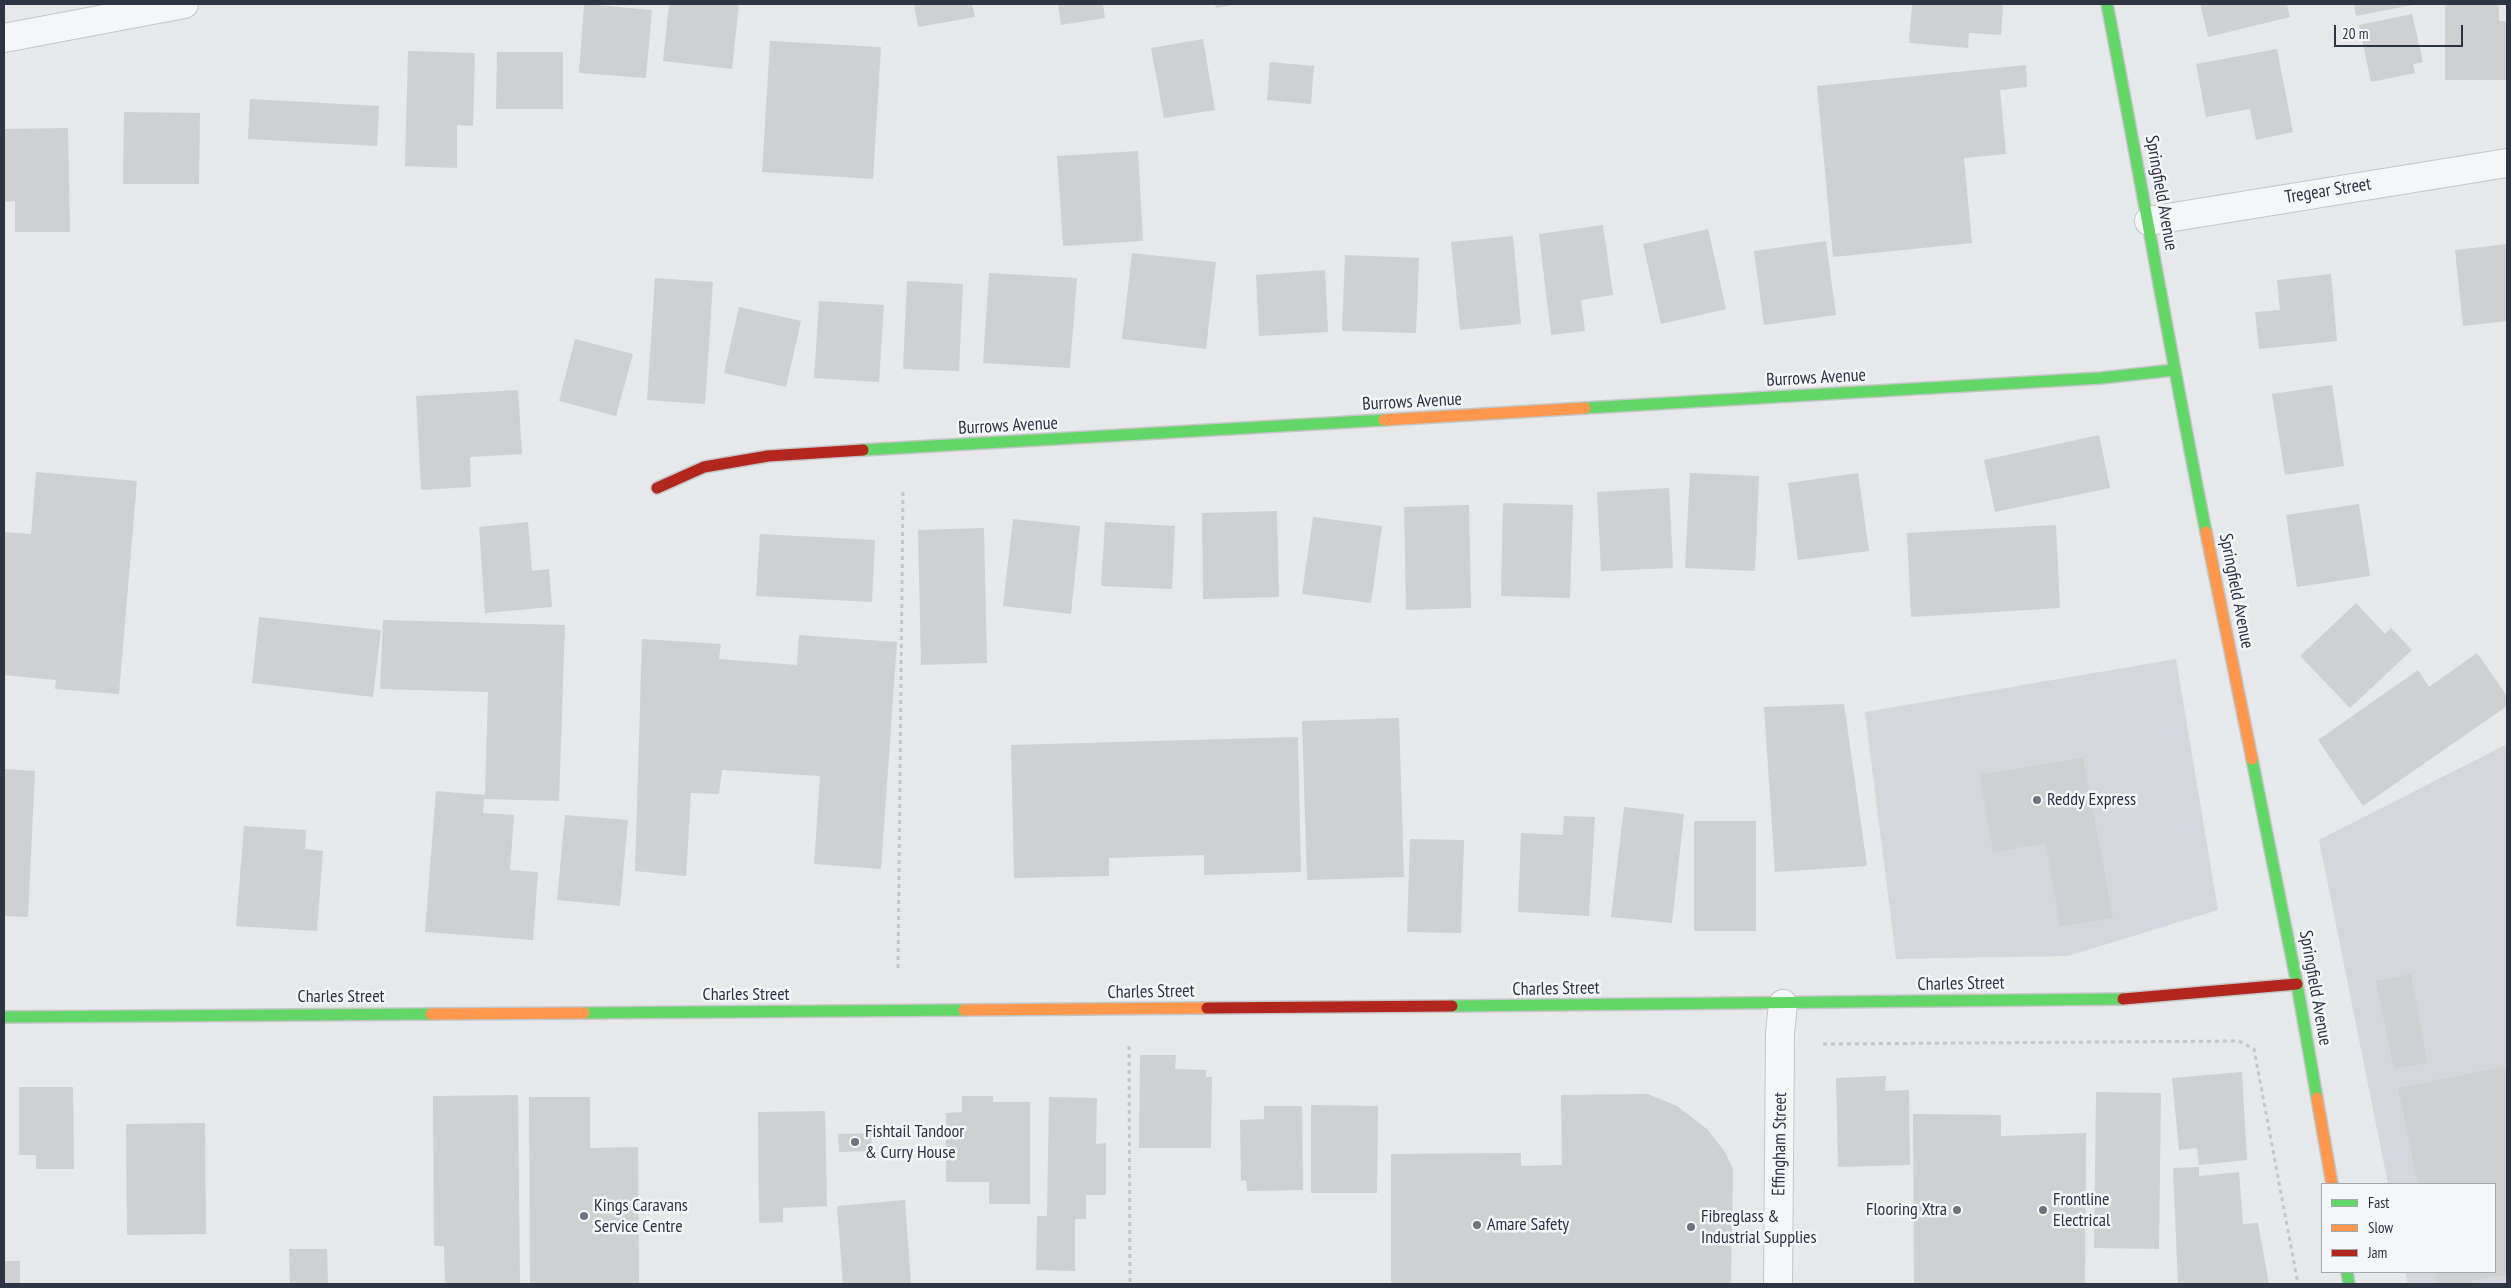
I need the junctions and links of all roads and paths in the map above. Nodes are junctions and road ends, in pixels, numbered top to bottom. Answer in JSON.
{"nodes":[{"id":1,"x":184,"y":4,"type":"edge"},
{"id":2,"x":2107,"y":4,"type":"edge"},
{"id":3,"x":4,"y":38,"type":"edge"},
{"id":4,"x":2507,"y":163,"type":"edge"},
{"id":5,"x":2149,"y":221,"type":"junction"},
{"id":6,"x":2174,"y":370,"type":"junction"},
{"id":7,"x":657,"y":488,"type":"dead end"},
{"id":8,"x":903,"y":490,"type":"dead end"},
{"id":9,"x":898,"y":968,"type":"dead end"},
{"id":10,"x":2297,"y":984,"type":"junction"},
{"id":11,"x":1783,"y":1004,"type":"junction"},
{"id":12,"x":4,"y":1016,"type":"edge"},
{"id":13,"x":1823,"y":1044,"type":"dead end"},
{"id":14,"x":1129,"y":1046,"type":"dead end"},
{"id":15,"x":2332,"y":1183,"type":"edge"},
{"id":16,"x":1130,"y":1284,"type":"edge"},
{"id":17,"x":1778,"y":1284,"type":"edge"},
{"id":18,"x":2298,"y":1284,"type":"edge"}],
"edges":[{"from":1,"to":3,"type":"street"},
{"from":2,"to":5,"type":"street","name":"Springfield Avenue"},
{"from":4,"to":5,"type":"street","name":"Tregear Street"},
{"from":5,"to":6,"type":"street","name":"Springfield Avenue"},
{"from":6,"to":7,"type":"street","name":"Burrows Avenue"},
{"from":6,"to":10,"type":"street","name":"Springfield Avenue"},
{"from":8,"to":9,"type":"path"},
{"from":10,"to":11,"type":"street","name":"Charles Street"},
{"from":10,"to":15,"type":"street","name":"Springfield Avenue"},
{"from":11,"to":12,"type":"street","name":"Charles Street"},
{"from":11,"to":17,"type":"street","name":"Effingham Street"},
{"from":13,"to":18,"type":"path"},
{"from":14,"to":16,"type":"path"}]}
